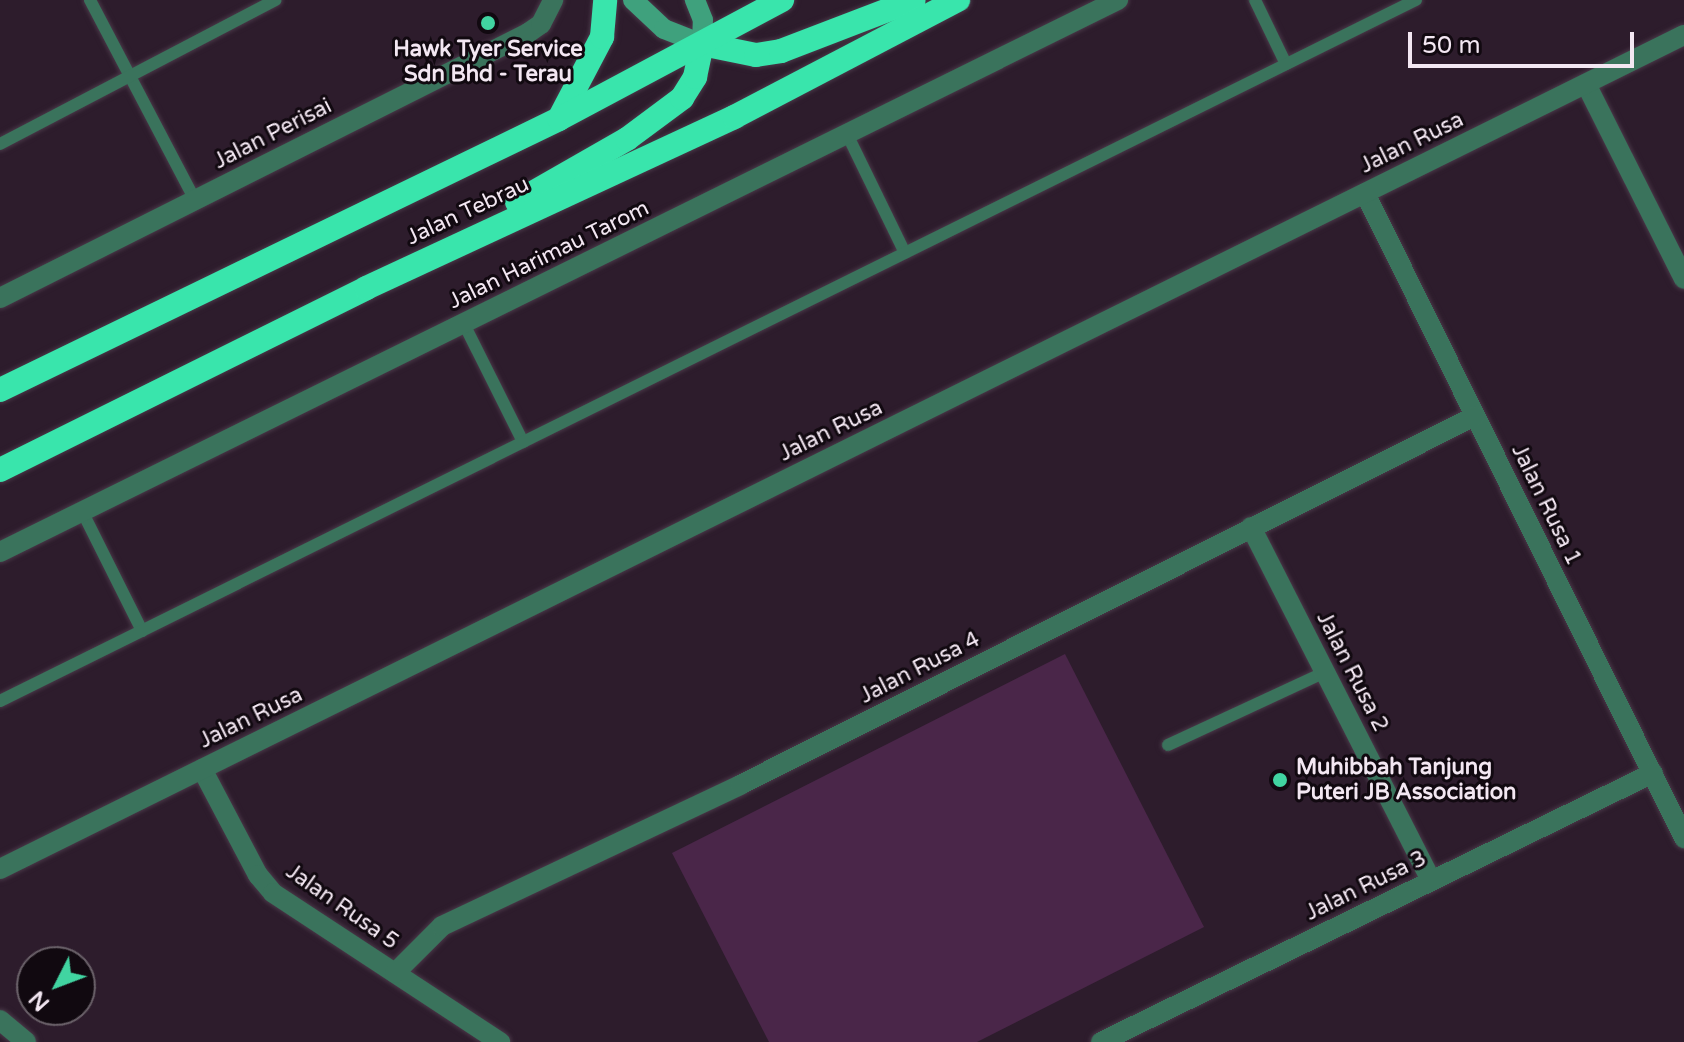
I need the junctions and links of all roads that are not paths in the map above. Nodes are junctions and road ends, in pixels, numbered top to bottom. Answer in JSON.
{"nodes":[{"id":1,"x":90,"y":0,"type":"edge"},
{"id":2,"x":276,"y":0,"type":"edge"},
{"id":3,"x":553,"y":0,"type":"edge"},
{"id":4,"x":605,"y":0,"type":"edge"},
{"id":5,"x":633,"y":0,"type":"edge"},
{"id":6,"x":695,"y":0,"type":"edge"},
{"id":7,"x":782,"y":0,"type":"edge"},
{"id":8,"x":914,"y":0,"type":"edge"},
{"id":9,"x":958,"y":0,"type":"edge"},
{"id":10,"x":1118,"y":0,"type":"edge"},
{"id":11,"x":1255,"y":0,"type":"edge"},
{"id":12,"x":1416,"y":0,"type":"edge"},
{"id":13,"x":1684,"y":35,"type":"edge"},
{"id":14,"x":702,"y":44,"type":"junction"},
{"id":15,"x":1286,"y":64,"type":"junction"},
{"id":16,"x":130,"y":79,"type":"junction"},
{"id":17,"x":1586,"y":84,"type":"junction"},
{"id":18,"x":559,"y":119,"type":"junction"},
{"id":19,"x":847,"y":134,"type":"junction"},
{"id":20,"x":0,"y":144,"type":"edge"},
{"id":21,"x":1365,"y":193,"type":"junction"},
{"id":22,"x":195,"y":200,"type":"junction"},
{"id":23,"x":905,"y":253,"type":"junction"},
{"id":24,"x":1684,"y":279,"type":"edge"},
{"id":25,"x":366,"y":288,"type":"junction"},
{"id":26,"x":0,"y":298,"type":"edge"},
{"id":27,"x":464,"y":324,"type":"junction"},
{"id":28,"x":0,"y":390,"type":"edge"},
{"id":29,"x":1475,"y":416,"type":"junction"},
{"id":30,"x":523,"y":442,"type":"junction"},
{"id":31,"x":0,"y":470,"type":"edge"},
{"id":32,"x":83,"y":513,"type":"junction"},
{"id":33,"x":1251,"y":527,"type":"junction"},
{"id":34,"x":0,"y":552,"type":"edge"},
{"id":35,"x":142,"y":631,"type":"junction"},
{"id":36,"x":1325,"y":672,"type":"junction"},
{"id":37,"x":0,"y":701,"type":"edge"},
{"id":38,"x":1168,"y":745,"type":"dead end"},
{"id":39,"x":202,"y":769,"type":"junction"},
{"id":40,"x":1653,"y":773,"type":"junction"},
{"id":41,"x":1684,"y":838,"type":"edge"},
{"id":42,"x":0,"y":869,"type":"edge"},
{"id":43,"x":1431,"y":881,"type":"junction"},
{"id":44,"x":395,"y":973,"type":"junction"},
{"id":45,"x":0,"y":1020,"type":"edge"},
{"id":46,"x":26,"y":1042,"type":"edge"},
{"id":47,"x":500,"y":1042,"type":"edge"},
{"id":48,"x":1101,"y":1042,"type":"edge"}],
"edges":[{"from":1,"to":16,"type":"lane"},
{"from":2,"to":16,"type":"lane"},
{"from":3,"to":22,"type":"street","name":"Jalan Perisai"},
{"from":4,"to":18,"type":"highway"},
{"from":5,"to":14,"type":"main road"},
{"from":6,"to":14,"type":"main road"},
{"from":7,"to":14,"type":"highway","name":"Jalan Tebrau"},
{"from":8,"to":14,"type":"highway"},
{"from":9,"to":25,"type":"highway","name":"Jalan Tebrau"},
{"from":10,"to":19,"type":"street","name":"Jalan Harimau Tarom"},
{"from":11,"to":15,"type":"lane"},
{"from":12,"to":15,"type":"lane"},
{"from":13,"to":17,"type":"street","name":"Jalan Rusa"},
{"from":14,"to":18,"type":"highway","name":"Jalan Tebrau"},
{"from":14,"to":25,"type":"highway"},
{"from":15,"to":23,"type":"lane"},
{"from":16,"to":20,"type":"lane"},
{"from":16,"to":22,"type":"lane"},
{"from":17,"to":21,"type":"street","name":"Jalan Rusa"},
{"from":17,"to":24,"type":"street"},
{"from":18,"to":28,"type":"highway","name":"Jalan Tebrau"},
{"from":19,"to":23,"type":"lane"},
{"from":19,"to":27,"type":"street","name":"Jalan Harimau Tarom"},
{"from":21,"to":29,"type":"street","name":"Jalan Rusa 1"},
{"from":21,"to":39,"type":"street","name":"Jalan Rusa"},
{"from":22,"to":26,"type":"street","name":"Jalan Perisai"},
{"from":23,"to":30,"type":"lane"},
{"from":25,"to":31,"type":"highway","name":"Jalan Tebrau"},
{"from":27,"to":30,"type":"lane"},
{"from":27,"to":32,"type":"street","name":"Jalan Harimau Tarom"},
{"from":29,"to":33,"type":"street","name":"Jalan Rusa 4"},
{"from":29,"to":40,"type":"street","name":"Jalan Rusa 1"},
{"from":30,"to":35,"type":"lane"},
{"from":32,"to":34,"type":"street","name":"Jalan Harimau Tarom"},
{"from":32,"to":35,"type":"lane"},
{"from":33,"to":36,"type":"street","name":"Jalan Rusa 2"},
{"from":33,"to":44,"type":"street","name":"Jalan Rusa 4"},
{"from":35,"to":37,"type":"lane"},
{"from":36,"to":38,"type":"lane"},
{"from":36,"to":43,"type":"street","name":"Jalan Rusa 2"},
{"from":39,"to":42,"type":"street","name":"Jalan Rusa"},
{"from":39,"to":44,"type":"street","name":"Jalan Rusa 5"},
{"from":40,"to":41,"type":"street","name":"Jalan Rusa 1"},
{"from":40,"to":43,"type":"street","name":"Jalan Rusa 3"},
{"from":43,"to":48,"type":"street","name":"Jalan Rusa 3"},
{"from":44,"to":47,"type":"street","name":"Jalan Rusa 5"},
{"from":45,"to":46,"type":"street"}]}
